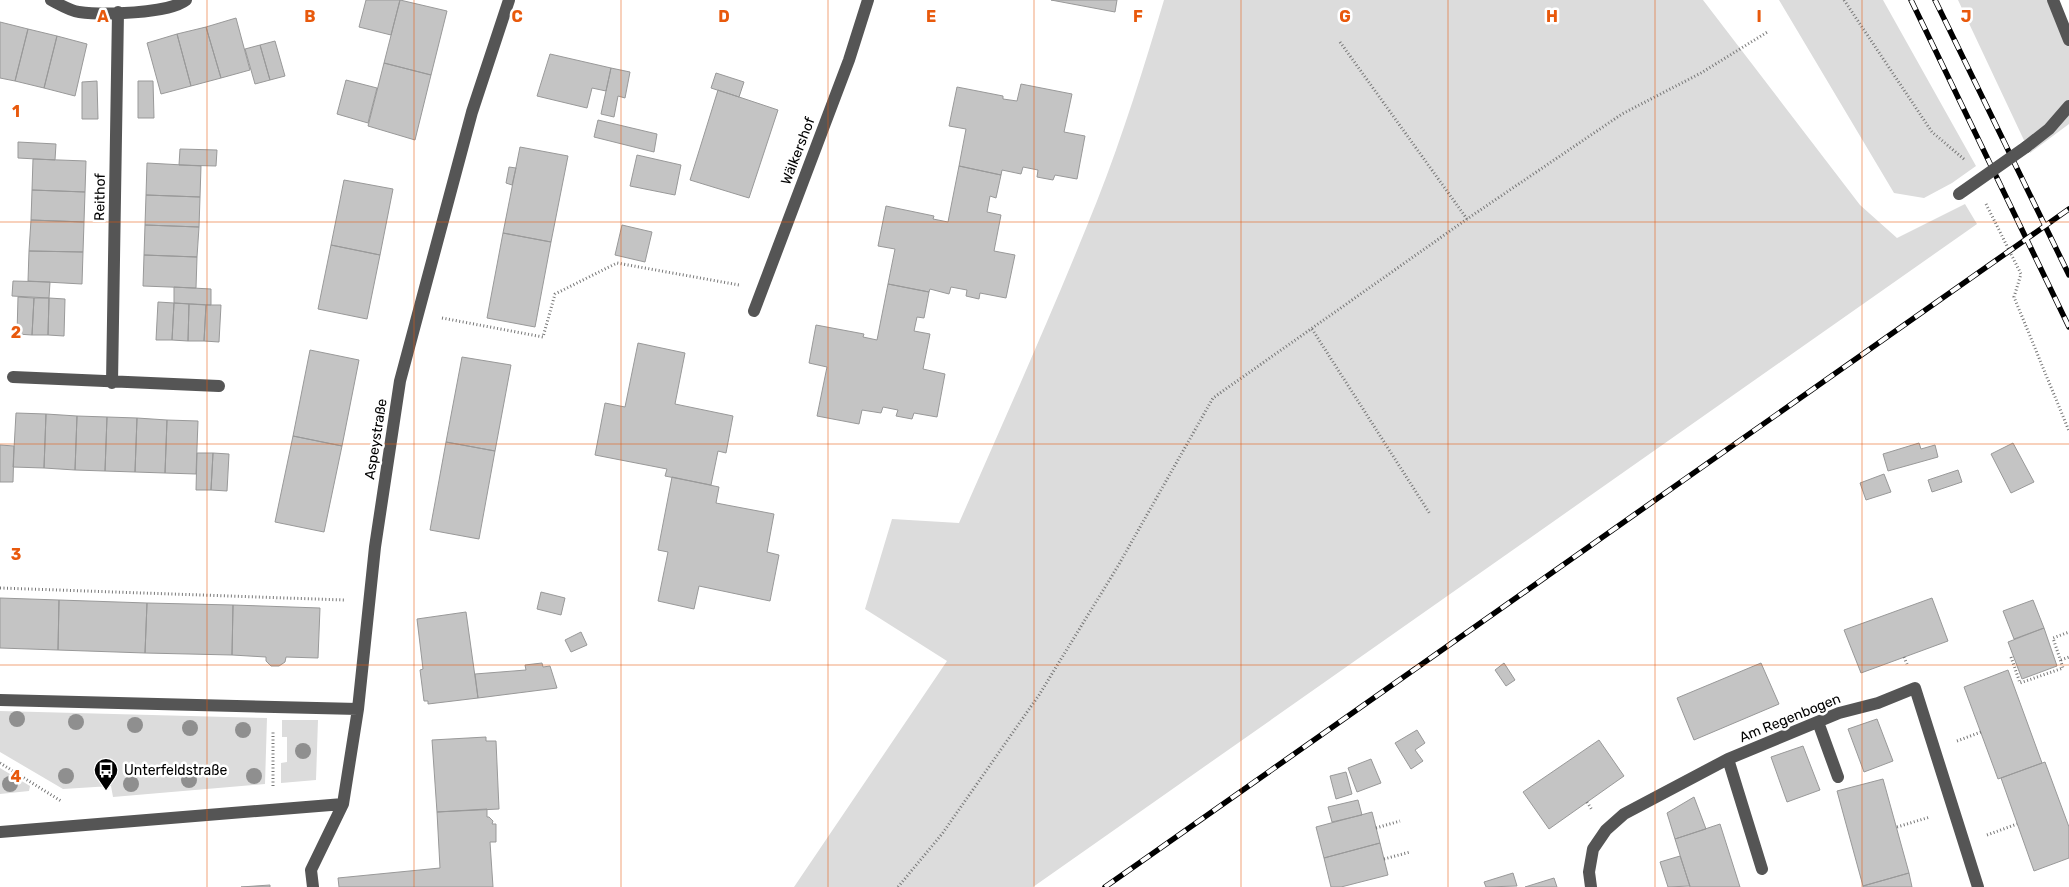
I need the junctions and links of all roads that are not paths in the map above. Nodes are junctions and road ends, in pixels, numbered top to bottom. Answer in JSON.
{"nodes":[{"id":1,"x":51,"y":0,"type":"edge"},
{"id":2,"x":186,"y":0,"type":"edge"},
{"id":3,"x":509,"y":0,"type":"edge"},
{"id":4,"x":868,"y":0,"type":"edge"},
{"id":5,"x":2053,"y":0,"type":"edge"},
{"id":6,"x":118,"y":12,"type":"junction"},
{"id":7,"x":2069,"y":40,"type":"edge"},
{"id":8,"x":2069,"y":106,"type":"edge"},
{"id":9,"x":1959,"y":194,"type":"dead end"},
{"id":10,"x":754,"y":311,"type":"dead end"},
{"id":11,"x":13,"y":377,"type":"dead end"},
{"id":12,"x":112,"y":382,"type":"junction"},
{"id":13,"x":220,"y":386,"type":"dead end"},
{"id":14,"x":0,"y":700,"type":"edge"},
{"id":15,"x":358,"y":709,"type":"junction"},
{"id":16,"x":1818,"y":722,"type":"junction"},
{"id":17,"x":1728,"y":759,"type":"junction"},
{"id":18,"x":1838,"y":777,"type":"dead end"},
{"id":19,"x":343,"y":804,"type":"junction"},
{"id":20,"x":0,"y":832,"type":"edge"},
{"id":21,"x":1762,"y":869,"type":"dead end"},
{"id":22,"x":314,"y":887,"type":"edge"},
{"id":23,"x":1591,"y":887,"type":"edge"},
{"id":24,"x":1978,"y":887,"type":"edge"}],
"edges":[{"from":1,"to":6,"type":"street"},
{"from":2,"to":6,"type":"street"},
{"from":3,"to":15,"type":"street","name":"Aspeystraße"},
{"from":4,"to":10,"type":"street","name":"Wälkershof"},
{"from":5,"to":7,"type":"street"},
{"from":6,"to":12,"type":"street","name":"Reithof"},
{"from":8,"to":9,"type":"street","bridge":true},
{"from":11,"to":12,"type":"street"},
{"from":12,"to":13,"type":"street"},
{"from":14,"to":15,"type":"street"},
{"from":15,"to":19,"type":"street","name":"Aspeystraße"},
{"from":16,"to":17,"type":"street","name":"Am Regenbogen"},
{"from":16,"to":18,"type":"street"},
{"from":16,"to":24,"type":"street","name":"Am Regenbogen"},
{"from":17,"to":21,"type":"street"},
{"from":17,"to":23,"type":"street","name":"Am Regenbogen"},
{"from":19,"to":20,"type":"street"},
{"from":19,"to":22,"type":"street","name":"Aspeystraße"}]}
